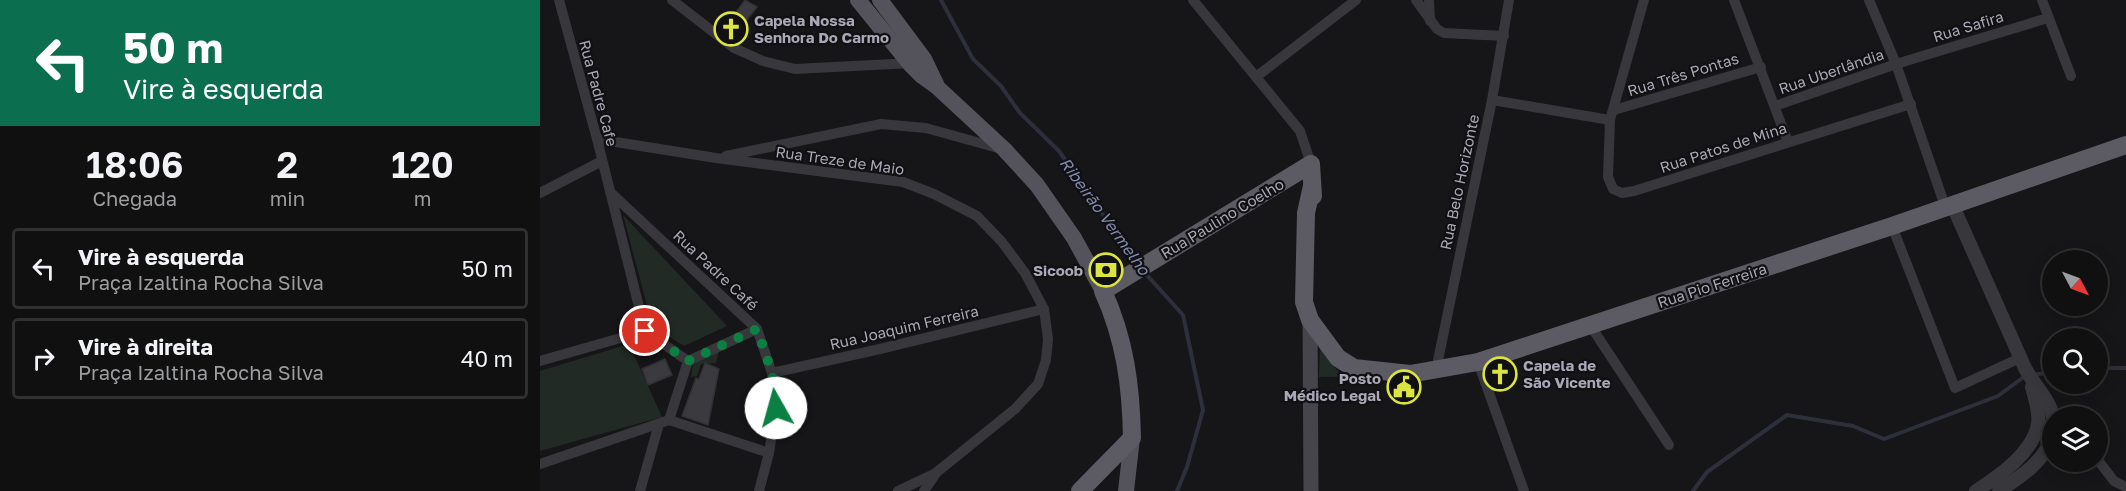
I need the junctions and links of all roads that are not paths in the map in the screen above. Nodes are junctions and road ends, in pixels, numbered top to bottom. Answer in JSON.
{"nodes":[{"id":1,"x":559,"y":0,"type":"edge"},
{"id":2,"x":672,"y":0,"type":"edge"},
{"id":3,"x":858,"y":0,"type":"edge"},
{"id":4,"x":880,"y":0,"type":"edge"},
{"id":5,"x":1193,"y":0,"type":"edge"},
{"id":6,"x":1356,"y":0,"type":"edge"},
{"id":7,"x":1416,"y":0,"type":"edge"},
{"id":8,"x":1429,"y":0,"type":"edge"},
{"id":9,"x":1509,"y":0,"type":"edge"},
{"id":10,"x":1644,"y":0,"type":"edge"},
{"id":11,"x":1734,"y":0,"type":"edge"},
{"id":12,"x":1869,"y":0,"type":"edge"},
{"id":13,"x":2042,"y":0,"type":"edge"},
{"id":14,"x":2048,"y":18,"type":"junction"},
{"id":15,"x":1430,"y":21,"type":"junction"},
{"id":16,"x":1504,"y":36,"type":"junction"},
{"id":17,"x":917,"y":62,"type":"junction"},
{"id":18,"x":1896,"y":64,"type":"junction"},
{"id":19,"x":1761,"y":67,"type":"junction"},
{"id":20,"x":2071,"y":76,"type":"dead end"},
{"id":21,"x":1256,"y":77,"type":"junction"},
{"id":22,"x":1492,"y":100,"type":"junction"},
{"id":23,"x":1911,"y":104,"type":"junction"},
{"id":24,"x":1775,"y":106,"type":"junction"},
{"id":25,"x":1612,"y":115,"type":"junction"},
{"id":26,"x":597,"y":139,"type":"junction"},
{"id":27,"x":1788,"y":142,"type":"junction"},
{"id":28,"x":2126,"y":145,"type":"edge"},
{"id":29,"x":1004,"y":149,"type":"junction"},
{"id":30,"x":716,"y":158,"type":"junction"},
{"id":31,"x":602,"y":161,"type":"junction"},
{"id":32,"x":1311,"y":164,"type":"junction"},
{"id":33,"x":540,"y":193,"type":"edge"},
{"id":34,"x":611,"y":193,"type":"junction"},
{"id":35,"x":1949,"y":205,"type":"junction"},
{"id":36,"x":1892,"y":226,"type":"junction"},
{"id":37,"x":1103,"y":291,"type":"junction"},
{"id":38,"x":1044,"y":309,"type":"junction"},
{"id":39,"x":1310,"y":320,"type":"junction"},
{"id":40,"x":1590,"y":325,"type":"junction"},
{"id":41,"x":757,"y":329,"type":"junction"},
{"id":42,"x":645,"y":331,"type":"junction"},
{"id":43,"x":540,"y":361,"type":"edge"},
{"id":44,"x":688,"y":361,"type":"junction"},
{"id":45,"x":1478,"y":362,"type":"junction"},
{"id":46,"x":2025,"y":368,"type":"junction"},
{"id":47,"x":1436,"y":370,"type":"junction"},
{"id":48,"x":772,"y":373,"type":"junction"},
{"id":49,"x":2050,"y":406,"type":"edge"},
{"id":50,"x":2042,"y":419,"type":"edge"},
{"id":51,"x":664,"y":422,"type":"junction"},
{"id":52,"x":2042,"y":429,"type":"edge"},
{"id":53,"x":1132,"y":438,"type":"junction"},
{"id":54,"x":1669,"y":446,"type":"dead end"},
{"id":55,"x":770,"y":453,"type":"junction"},
{"id":56,"x":2042,"y":458,"type":"edge"},
{"id":57,"x":540,"y":464,"type":"edge"},
{"id":58,"x":937,"y":472,"type":"junction"},
{"id":59,"x":2107,"y":472,"type":"edge"},
{"id":60,"x":2126,"y":487,"type":"edge"},
{"id":61,"x":640,"y":491,"type":"edge"},
{"id":62,"x":759,"y":491,"type":"edge"},
{"id":63,"x":898,"y":491,"type":"edge"},
{"id":64,"x":924,"y":491,"type":"edge"},
{"id":65,"x":1080,"y":491,"type":"edge"},
{"id":66,"x":1126,"y":491,"type":"edge"},
{"id":67,"x":1311,"y":491,"type":"edge"},
{"id":68,"x":1524,"y":491,"type":"edge"},
{"id":69,"x":1976,"y":491,"type":"edge"},
{"id":70,"x":1999,"y":491,"type":"edge"}],
"edges":[{"from":1,"to":26,"type":"street","name":"Rua Padre Cafe"},
{"from":2,"to":17,"type":"street"},
{"from":3,"to":17,"type":"main road"},
{"from":4,"to":17,"type":"main road"},
{"from":5,"to":21,"type":"street"},
{"from":6,"to":21,"type":"street"},
{"from":7,"to":15,"type":"street"},
{"from":8,"to":15,"type":"street"},
{"from":9,"to":16,"type":"street","name":"Rua Belo Horizonte"},
{"from":10,"to":25,"type":"street"},
{"from":11,"to":19,"type":"street"},
{"from":12,"to":18,"type":"street"},
{"from":13,"to":14,"type":"street"},
{"from":14,"to":18,"type":"street","name":"Rua Safira"},
{"from":14,"to":20,"type":"street"},
{"from":15,"to":16,"type":"street"},
{"from":16,"to":22,"type":"street","name":"Rua Belo Horizonte"},
{"from":17,"to":29,"type":"main road"},
{"from":18,"to":23,"type":"street"},
{"from":18,"to":24,"type":"street","name":"Rua Uberlândia"},
{"from":19,"to":24,"type":"street"},
{"from":19,"to":25,"type":"street","name":"Rua Três Pontas"},
{"from":21,"to":32,"type":"street"},
{"from":22,"to":25,"type":"street"},
{"from":22,"to":47,"type":"street","name":"Rua Belo Horizonte"},
{"from":23,"to":27,"type":"street","name":"Rua Patos de Mina"},
{"from":23,"to":35,"type":"street"},
{"from":24,"to":27,"type":"street"},
{"from":25,"to":27,"type":"street","name":"Rua Patos de Mina"},
{"from":26,"to":30,"type":"street","name":"Rua Treze de Maio"},
{"from":26,"to":31,"type":"street","name":"Rua Padre Cafe"},
{"from":28,"to":35,"type":"highway","name":"Rua Pio Ferreira"},
{"from":29,"to":30,"type":"street"},
{"from":29,"to":37,"type":"main road"},
{"from":30,"to":38,"type":"street","name":"Rua Treze de Maio"},
{"from":31,"to":33,"type":"street"},
{"from":31,"to":34,"type":"street","name":"Rua Padre Cafe"},
{"from":32,"to":37,"type":"highway","name":"Rua Paulino Coelho"},
{"from":32,"to":39,"type":"highway"},
{"from":34,"to":41,"type":"street","name":"Rua Padre Café"},
{"from":34,"to":42,"type":"street","name":"Rua Padre Cafe"},
{"from":35,"to":36,"type":"highway","name":"Rua Pio Ferreira"},
{"from":35,"to":46,"type":"street"},
{"from":36,"to":40,"type":"highway","name":"Rua Pio Ferreira"},
{"from":36,"to":46,"type":"street"},
{"from":37,"to":53,"type":"highway"},
{"from":38,"to":48,"type":"street","name":"Rua Joaquim Ferreira"},
{"from":38,"to":58,"type":"street","name":"Rua Treze de Maio"},
{"from":39,"to":47,"type":"highway","name":"Rua Pio Ferreira"},
{"from":39,"to":67,"type":"main road"},
{"from":40,"to":45,"type":"highway","name":"Rua Pio Ferreira"},
{"from":40,"to":54,"type":"street"},
{"from":41,"to":44,"type":"street"},
{"from":41,"to":48,"type":"street","name":"Rua Padre Café"},
{"from":42,"to":43,"type":"street"},
{"from":42,"to":44,"type":"street"},
{"from":44,"to":51,"type":"street"},
{"from":45,"to":47,"type":"highway","name":"Rua Pio Ferreira"},
{"from":45,"to":68,"type":"street"},
{"from":46,"to":49,"type":"street"},
{"from":46,"to":50,"type":"street"},
{"from":48,"to":55,"type":"street","name":"Rua Padre Café"},
{"from":51,"to":55,"type":"street"},
{"from":51,"to":57,"type":"street"},
{"from":51,"to":61,"type":"street"},
{"from":52,"to":69,"type":"street"},
{"from":53,"to":65,"type":"highway"},
{"from":53,"to":66,"type":"main road"},
{"from":55,"to":62,"type":"street","name":"Rua Padre Café"},
{"from":56,"to":70,"type":"street"},
{"from":58,"to":63,"type":"street"},
{"from":58,"to":64,"type":"street","name":"Rua Treze de Maio"},
{"from":59,"to":60,"type":"street"}]}
